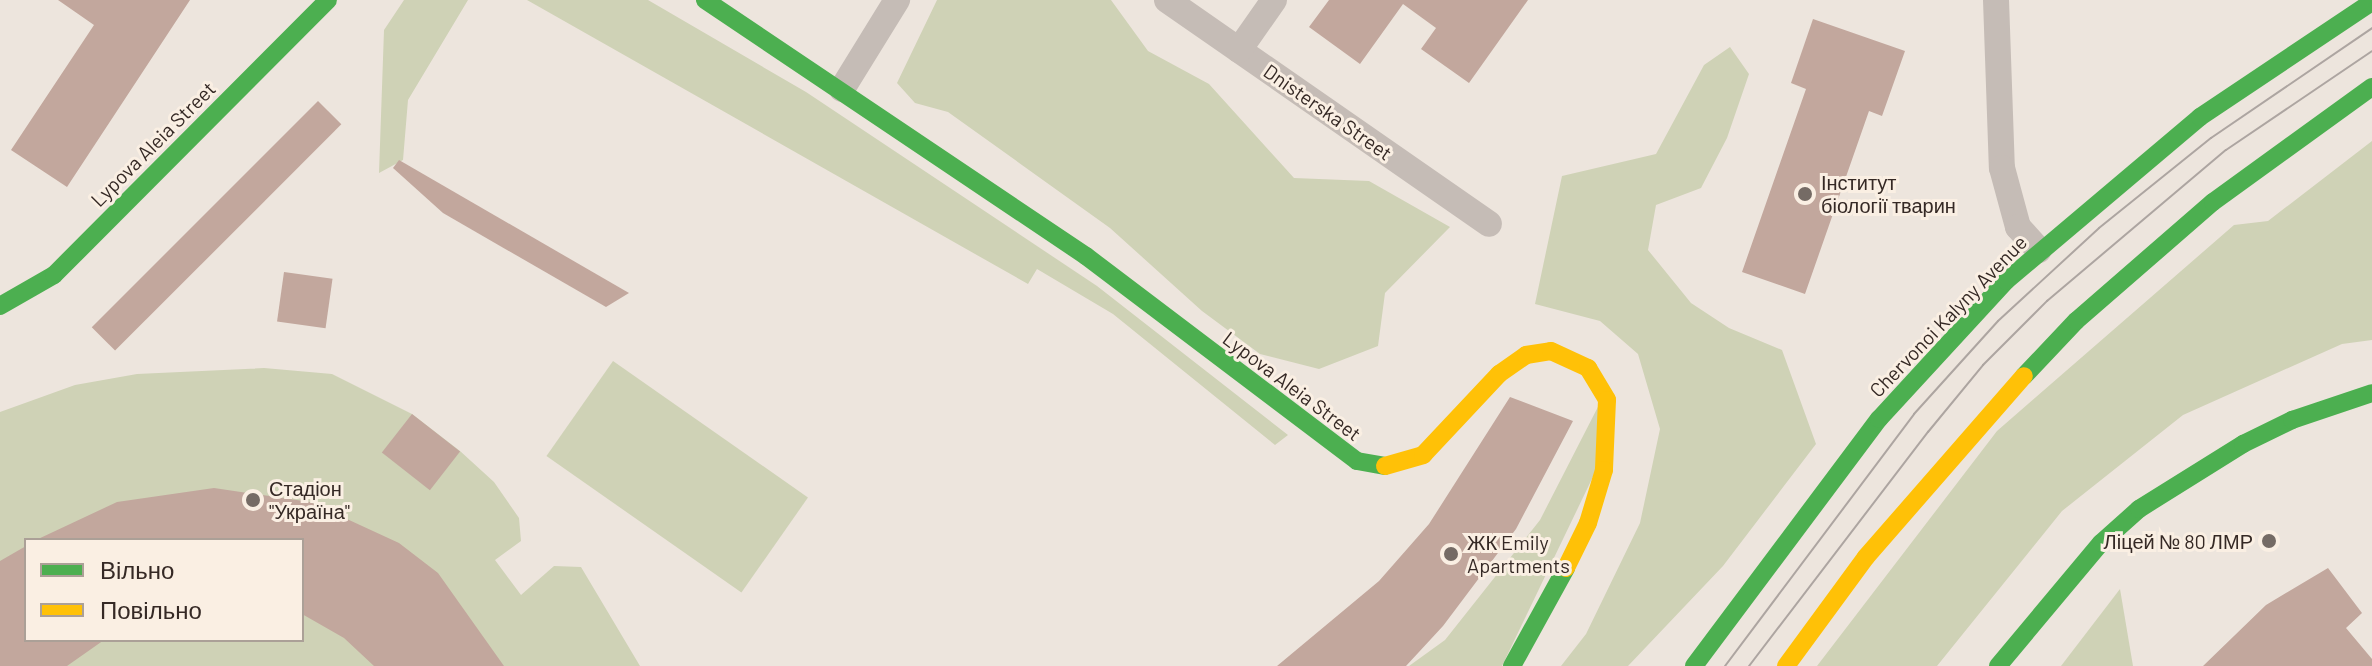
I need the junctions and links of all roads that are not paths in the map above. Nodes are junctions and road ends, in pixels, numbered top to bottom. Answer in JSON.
{"nodes":[{"id":1,"x":328,"y":0,"type":"edge"},
{"id":2,"x":705,"y":0,"type":"edge"},
{"id":3,"x":897,"y":0,"type":"edge"},
{"id":4,"x":1167,"y":0,"type":"edge"},
{"id":5,"x":1274,"y":0,"type":"edge"},
{"id":6,"x":1996,"y":0,"type":"edge"},
{"id":7,"x":2372,"y":2,"type":"edge"},
{"id":8,"x":1239,"y":50,"type":"junction"},
{"id":9,"x":2372,"y":87,"type":"edge"},
{"id":10,"x":842,"y":89,"type":"junction"},
{"id":11,"x":1489,"y":224,"type":"dead end"},
{"id":12,"x":2039,"y":250,"type":"junction"},
{"id":13,"x":0,"y":306,"type":"edge"},
{"id":14,"x":2372,"y":393,"type":"edge"},
{"id":15,"x":1512,"y":666,"type":"edge"},
{"id":16,"x":1694,"y":666,"type":"edge"},
{"id":17,"x":1786,"y":666,"type":"edge"},
{"id":18,"x":1998,"y":666,"type":"edge"}],
"edges":[{"from":1,"to":13,"type":"street","name":"Lypova Aleia Street"},
{"from":2,"to":10,"type":"street","name":"Lypova Aleia Street"},
{"from":3,"to":10,"type":"street"},
{"from":4,"to":8,"type":"street","name":"Dnisterska Street"},
{"from":5,"to":8,"type":"street"},
{"from":6,"to":12,"type":"street"},
{"from":7,"to":12,"type":"street","name":"Chervonoi Kalyny Avenue"},
{"from":8,"to":11,"type":"street","name":"Dnisterska Street"},
{"from":9,"to":17,"type":"street"},
{"from":10,"to":15,"type":"street","name":"Lypova Aleia Street"},
{"from":12,"to":16,"type":"street","name":"Chervonoi Kalyny Avenue"},
{"from":14,"to":18,"type":"street"}]}
